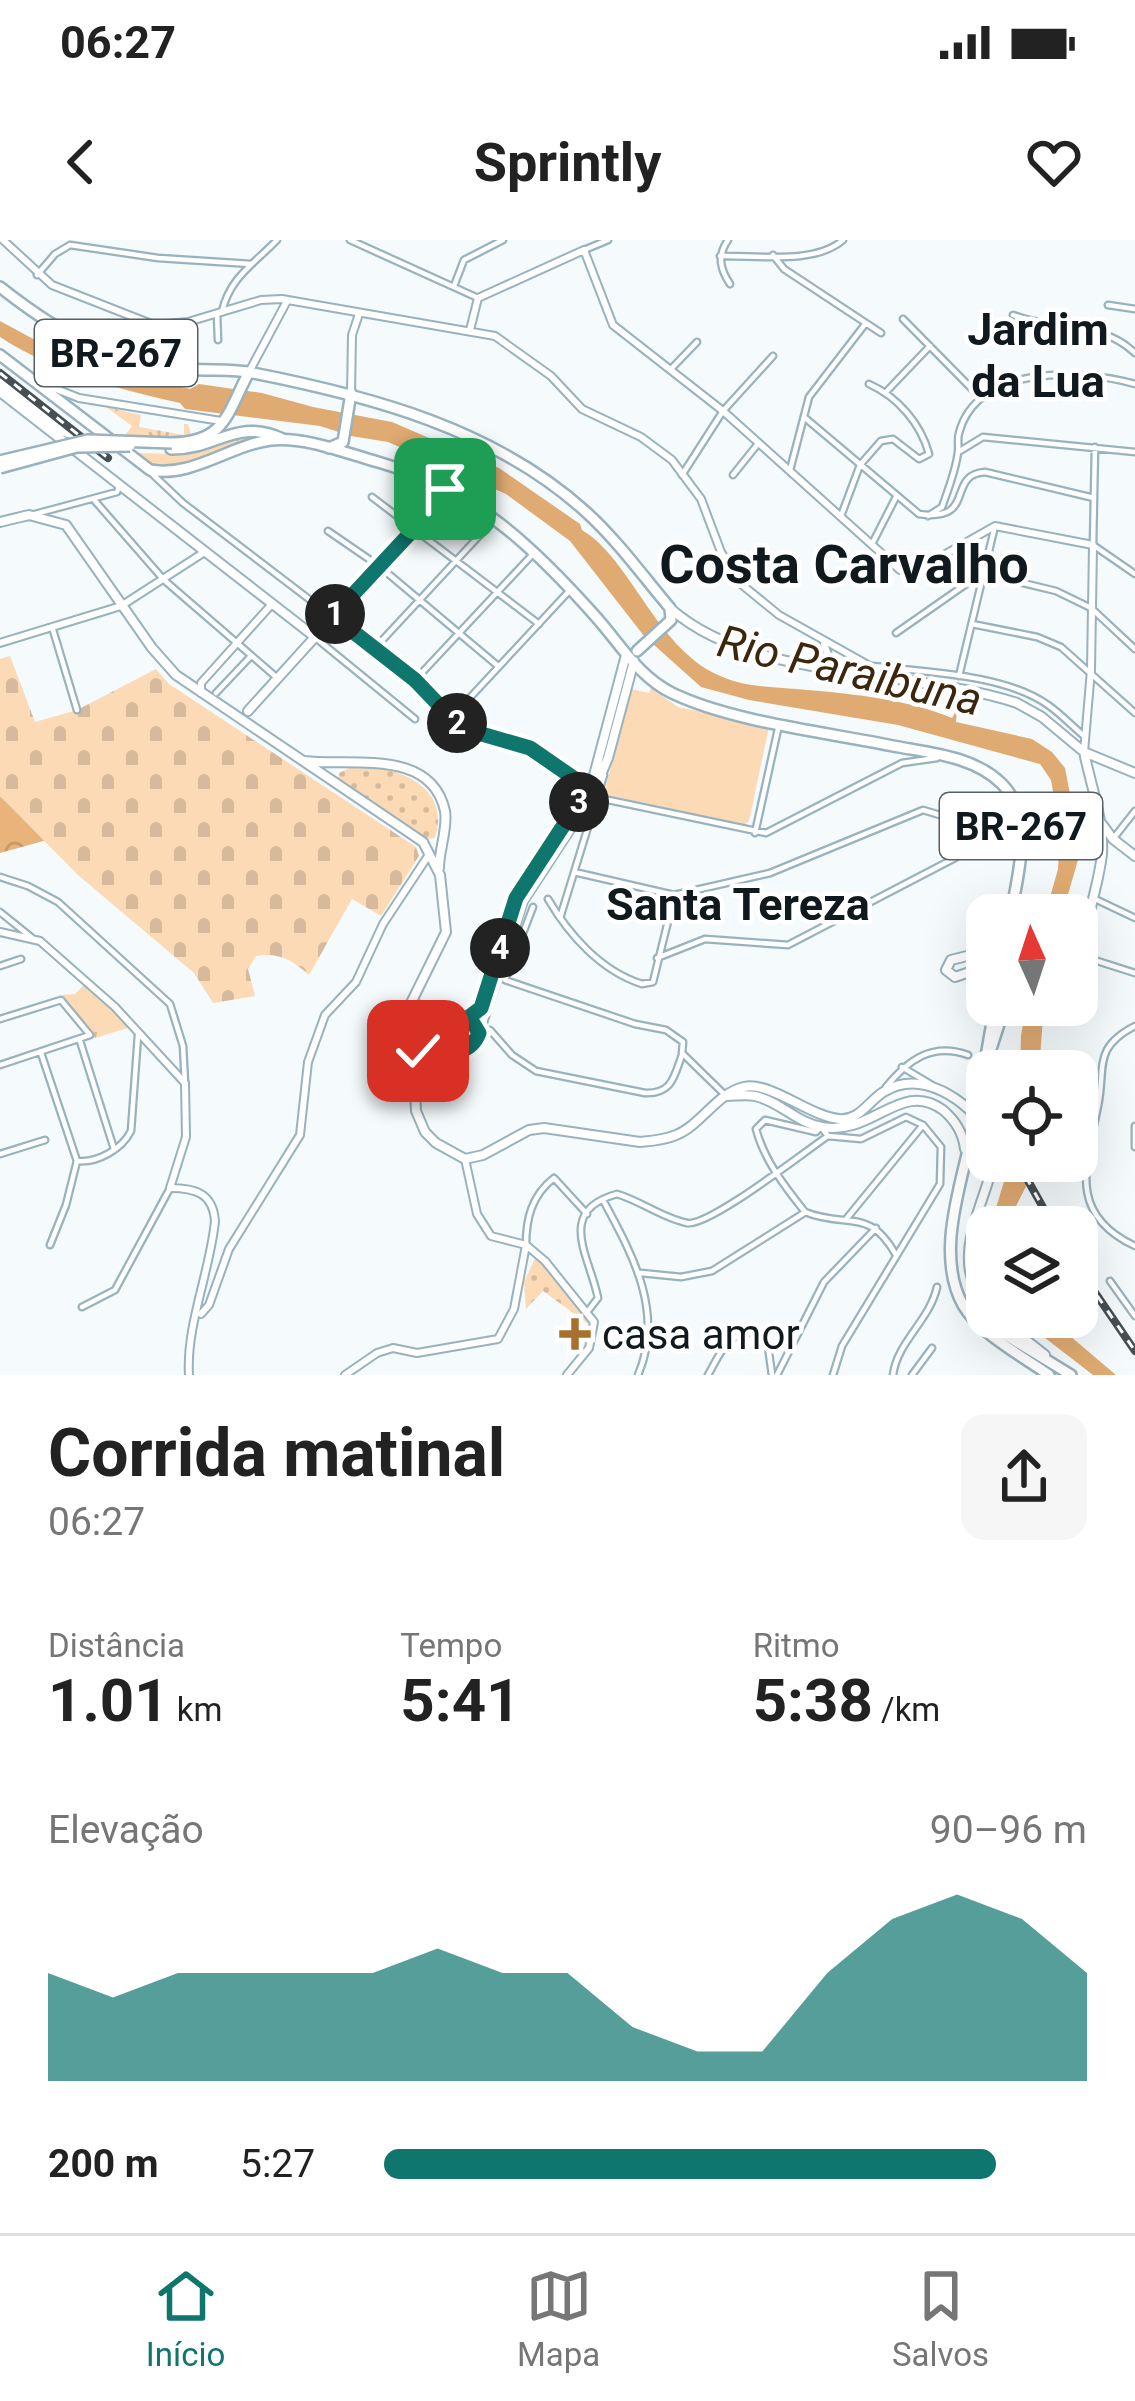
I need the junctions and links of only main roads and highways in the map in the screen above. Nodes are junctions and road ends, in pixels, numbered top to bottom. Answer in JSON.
{"nodes":[{"id":1,"x":0,"y":287,"type":"edge"},
{"id":2,"x":0,"y":355,"type":"edge"},
{"id":3,"x":246,"y":378,"type":"junction"},
{"id":4,"x":0,"y":383,"type":"edge"},
{"id":5,"x":0,"y":392,"type":"edge"},
{"id":6,"x":350,"y":397,"type":"junction"},
{"id":7,"x":283,"y":439,"type":"junction"},
{"id":8,"x":88,"y":440,"type":"junction"},
{"id":9,"x":172,"y":446,"type":"junction"},
{"id":10,"x":318,"y":447,"type":"junction"},
{"id":11,"x":0,"y":464,"type":"edge"},
{"id":12,"x":0,"y":522,"type":"edge"},
{"id":13,"x":670,"y":617,"type":"junction"},
{"id":14,"x":636,"y":658,"type":"junction"},
{"id":15,"x":618,"y":706,"type":"junction"},
{"id":16,"x":248,"y":711,"type":"junction"},
{"id":17,"x":229,"y":712,"type":"junction"},
{"id":18,"x":254,"y":729,"type":"junction"},
{"id":19,"x":299,"y":759,"type":"junction"},
{"id":20,"x":1091,"y":761,"type":"junction"},
{"id":21,"x":343,"y":762,"type":"junction"},
{"id":22,"x":1135,"y":773,"type":"edge"},
{"id":23,"x":334,"y":783,"type":"junction"},
{"id":24,"x":594,"y":793,"type":"junction"},
{"id":25,"x":1100,"y":821,"type":"junction"},
{"id":26,"x":441,"y":835,"type":"junction"},
{"id":27,"x":1113,"y":839,"type":"junction"},
{"id":28,"x":421,"y":840,"type":"junction"},
{"id":29,"x":1102,"y":855,"type":"junction"},
{"id":30,"x":1135,"y":856,"type":"edge"},
{"id":31,"x":427,"y":857,"type":"junction"},
{"id":32,"x":440,"y":875,"type":"junction"},
{"id":33,"x":1014,"y":894,"type":"edge"},
{"id":34,"x":1096,"y":894,"type":"edge"},
{"id":35,"x":966,"y":956,"type":"edge"},
{"id":36,"x":966,"y":974,"type":"edge"},
{"id":37,"x":411,"y":1003,"type":"junction"},
{"id":38,"x":485,"y":1009,"type":"junction"},
{"id":39,"x":465,"y":1020,"type":"junction"},
{"id":40,"x":479,"y":1033,"type":"junction"},
{"id":41,"x":412,"y":1051,"type":"junction"},
{"id":42,"x":726,"y":1096,"type":"junction"},
{"id":43,"x":797,"y":1105,"type":"junction"},
{"id":44,"x":966,"y":1106,"type":"edge"},
{"id":45,"x":781,"y":1108,"type":"junction"},
{"id":46,"x":823,"y":1116,"type":"junction"},
{"id":47,"x":825,"y":1131,"type":"junction"},
{"id":48,"x":966,"y":1155,"type":"edge"},
{"id":49,"x":966,"y":1163,"type":"edge"},
{"id":50,"x":966,"y":1303,"type":"edge"},
{"id":51,"x":1004,"y":1338,"type":"edge"},
{"id":52,"x":1004,"y":1338,"type":"edge"},
{"id":53,"x":1015,"y":1338,"type":"edge"},
{"id":54,"x":1045,"y":1372,"type":"edge"},
{"id":55,"x":1070,"y":1375,"type":"edge"}],
"edges":[{"from":1,"to":3,"type":"main road","number":"BR-267"},
{"from":2,"to":7,"type":"main road","number":"BR-267"},
{"from":3,"to":6,"type":"main road","number":"BR-267"},
{"from":3,"to":9,"type":"main road"},
{"from":4,"to":8,"type":"main road"},
{"from":5,"to":16,"type":"main road"},
{"from":6,"to":10,"type":"main road"},
{"from":6,"to":13,"type":"main road","number":"BR-267"},
{"from":7,"to":9,"type":"main road"},
{"from":7,"to":10,"type":"main road"},
{"from":8,"to":9,"type":"main road","bridge":true},
{"from":8,"to":11,"type":"main road","bridge":true},
{"from":9,"to":11,"type":"main road","bridge":true},
{"from":10,"to":14,"type":"main road"},
{"from":12,"to":17,"type":"main road"},
{"from":13,"to":14,"type":"main road"},
{"from":13,"to":20,"type":"main road"},
{"from":14,"to":15,"type":"main road"},
{"from":14,"to":33,"type":"main road","number":"BR-267"},
{"from":15,"to":24,"type":"main road"},
{"from":15,"to":24,"type":"main road"},
{"from":16,"to":17,"type":"main road"},
{"from":16,"to":18,"type":"main road"},
{"from":17,"to":18,"type":"main road"},
{"from":18,"to":19,"type":"main road"},
{"from":19,"to":21,"type":"main road"},
{"from":19,"to":23,"type":"main road"},
{"from":20,"to":22,"type":"main road"},
{"from":20,"to":25,"type":"main road"},
{"from":21,"to":23,"type":"main road"},
{"from":21,"to":26,"type":"main road"},
{"from":23,"to":28,"type":"main road"},
{"from":24,"to":38,"type":"main road"},
{"from":25,"to":27,"type":"main road","number":"BR-267"},
{"from":25,"to":29,"type":"main road"},
{"from":26,"to":28,"type":"main road"},
{"from":26,"to":31,"type":"main road"},
{"from":26,"to":32,"type":"main road"},
{"from":27,"to":29,"type":"main road"},
{"from":27,"to":30,"type":"main road"},
{"from":28,"to":31,"type":"main road"},
{"from":29,"to":34,"type":"main road"},
{"from":31,"to":32,"type":"main road"},
{"from":32,"to":37,"type":"main road"},
{"from":35,"to":36,"type":"main road"},
{"from":37,"to":39,"type":"main road"},
{"from":37,"to":41,"type":"main road"},
{"from":38,"to":39,"type":"main road"},
{"from":38,"to":40,"type":"main road"},
{"from":39,"to":40,"type":"main road"},
{"from":40,"to":41,"type":"main road"},
{"from":41,"to":42,"type":"main road"},
{"from":42,"to":43,"type":"main road"},
{"from":42,"to":45,"type":"main road"},
{"from":43,"to":45,"type":"main road"},
{"from":43,"to":46,"type":"main road"},
{"from":44,"to":46,"type":"main road"},
{"from":45,"to":47,"type":"main road"},
{"from":46,"to":47,"type":"main road"},
{"from":47,"to":48,"type":"main road"},
{"from":49,"to":50,"type":"main road"},
{"from":51,"to":54,"type":"main road"},
{"from":52,"to":54,"type":"main road"},
{"from":53,"to":54,"type":"main road"},
{"from":54,"to":55,"type":"main road"}]}
